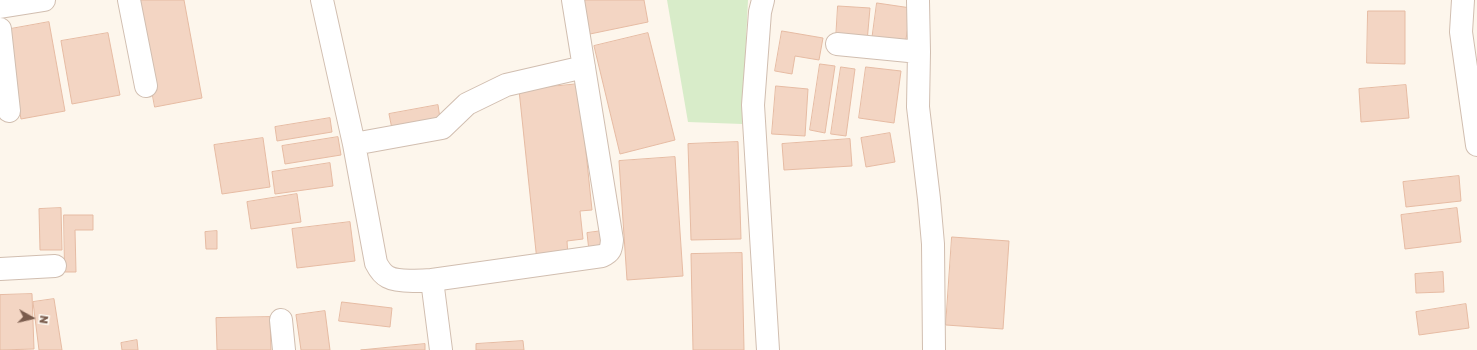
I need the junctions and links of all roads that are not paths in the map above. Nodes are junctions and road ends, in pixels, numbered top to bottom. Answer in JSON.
{"nodes":[{"id":1,"x":44,"y":0,"type":"edge"},
{"id":2,"x":129,"y":0,"type":"edge"},
{"id":3,"x":322,"y":0,"type":"edge"},
{"id":4,"x":573,"y":0,"type":"edge"},
{"id":5,"x":764,"y":0,"type":"edge"},
{"id":6,"x":1463,"y":0,"type":"edge"},
{"id":7,"x":918,"y":1,"type":"edge"},
{"id":8,"x":0,"y":7,"type":"edge"},
{"id":9,"x":0,"y":29,"type":"edge"},
{"id":10,"x":837,"y":44,"type":"dead end"},
{"id":11,"x":919,"y":52,"type":"junction"},
{"id":12,"x":584,"y":67,"type":"junction"},
{"id":13,"x":146,"y":86,"type":"dead end"},
{"id":14,"x":9,"y":111,"type":"dead end"},
{"id":15,"x":354,"y":144,"type":"junction"},
{"id":16,"x":1477,"y":146,"type":"edge"},
{"id":17,"x":55,"y":266,"type":"dead end"},
{"id":18,"x":0,"y":269,"type":"edge"},
{"id":19,"x":432,"y":280,"type":"junction"},
{"id":20,"x":281,"y":320,"type":"dead end"},
{"id":21,"x":284,"y":350,"type":"edge"},
{"id":22,"x":441,"y":350,"type":"edge"},
{"id":23,"x":768,"y":350,"type":"edge"},
{"id":24,"x":934,"y":350,"type":"edge"}],
"edges":[{"from":1,"to":8,"type":"street"},
{"from":2,"to":13,"type":"street"},
{"from":3,"to":15,"type":"street"},
{"from":4,"to":12,"type":"street"},
{"from":5,"to":23,"type":"street"},
{"from":6,"to":16,"type":"street"},
{"from":7,"to":11,"type":"street"},
{"from":9,"to":14,"type":"street"},
{"from":10,"to":11,"type":"street"},
{"from":11,"to":24,"type":"street"},
{"from":12,"to":15,"type":"street"},
{"from":12,"to":19,"type":"street"},
{"from":15,"to":19,"type":"street"},
{"from":17,"to":18,"type":"street"},
{"from":19,"to":22,"type":"street"},
{"from":20,"to":21,"type":"street"}]}
